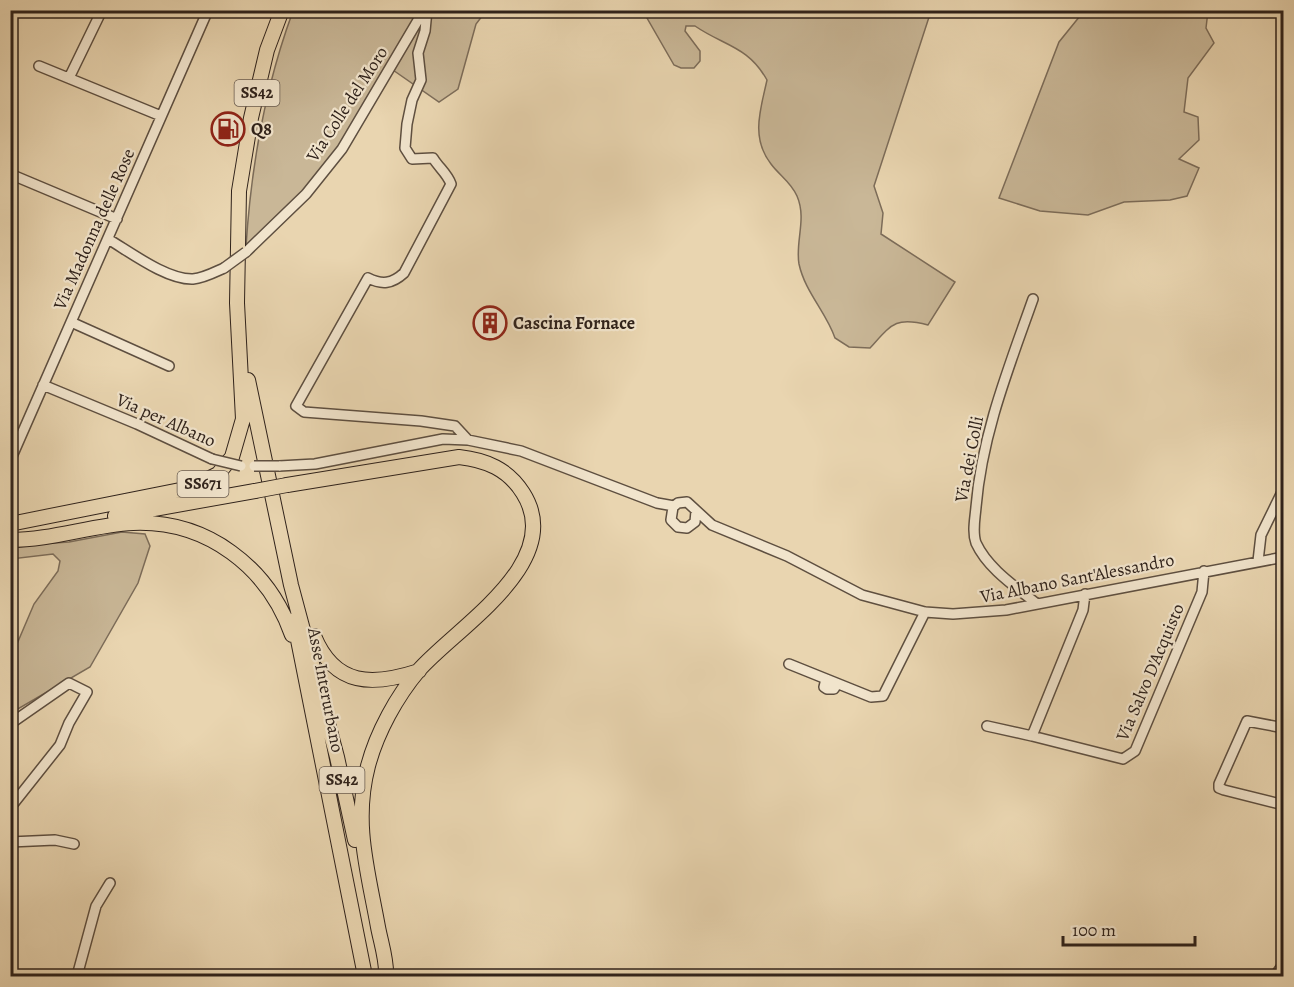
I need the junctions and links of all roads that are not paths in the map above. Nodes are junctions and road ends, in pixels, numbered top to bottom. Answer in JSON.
{"nodes":[{"id":1,"x":102,"y":10,"type":"edge"},
{"id":2,"x":208,"y":10,"type":"edge"},
{"id":3,"x":282,"y":10,"type":"edge"},
{"id":4,"x":426,"y":10,"type":"edge"},
{"id":5,"x":39,"y":66,"type":"dead end"},
{"id":6,"x":69,"y":78,"type":"junction"},
{"id":7,"x":161,"y":116,"type":"junction"},
{"id":8,"x":10,"y":174,"type":"edge"},
{"id":9,"x":117,"y":219,"type":"junction"},
{"id":10,"x":108,"y":239,"type":"junction"},
{"id":11,"x":1033,"y":299,"type":"dead end"},
{"id":12,"x":237,"y":303,"type":"junction"},
{"id":13,"x":71,"y":322,"type":"junction"},
{"id":14,"x":169,"y":366,"type":"dead end"},
{"id":15,"x":43,"y":385,"type":"junction"},
{"id":16,"x":468,"y":440,"type":"junction"},
{"id":17,"x":10,"y":461,"type":"edge"},
{"id":18,"x":1284,"y":488,"type":"edge"},
{"id":19,"x":657,"y":503,"type":"junction"},
{"id":20,"x":674,"y":506,"type":"junction"},
{"id":21,"x":696,"y":511,"type":"junction"},
{"id":22,"x":670,"y":518,"type":"junction"},
{"id":23,"x":276,"y":520,"type":"junction"},
{"id":24,"x":10,"y":524,"type":"edge"},
{"id":25,"x":712,"y":525,"type":"junction"},
{"id":26,"x":691,"y":526,"type":"junction"},
{"id":27,"x":10,"y":534,"type":"edge"},
{"id":28,"x":10,"y":540,"type":"edge"},
{"id":29,"x":1284,"y":557,"type":"edge"},
{"id":30,"x":1258,"y":561,"type":"junction"},
{"id":31,"x":1204,"y":571,"type":"junction"},
{"id":32,"x":291,"y":585,"type":"junction"},
{"id":33,"x":1085,"y":594,"type":"junction"},
{"id":34,"x":1037,"y":604,"type":"junction"},
{"id":35,"x":925,"y":612,"type":"junction"},
{"id":36,"x":300,"y":658,"type":"junction"},
{"id":37,"x":789,"y":664,"type":"dead end"},
{"id":38,"x":419,"y":671,"type":"junction"},
{"id":39,"x":10,"y":724,"type":"edge"},
{"id":40,"x":987,"y":726,"type":"dead end"},
{"id":41,"x":1284,"y":728,"type":"edge"},
{"id":42,"x":1032,"y":736,"type":"junction"},
{"id":43,"x":1284,"y":805,"type":"edge"},
{"id":44,"x":10,"y":808,"type":"edge"},
{"id":45,"x":10,"y":842,"type":"edge"},
{"id":46,"x":74,"y":844,"type":"dead end"},
{"id":47,"x":110,"y":883,"type":"dead end"},
{"id":48,"x":1284,"y":963,"type":"edge"},
{"id":49,"x":77,"y":976,"type":"edge"},
{"id":50,"x":365,"y":976,"type":"edge"},
{"id":51,"x":384,"y":976,"type":"edge"},
{"id":52,"x":1275,"y":976,"type":"edge"}],
"edges":[{"from":1,"to":6,"type":"street"},
{"from":2,"to":7,"type":"street","name":"Via Madonna delle Rose"},
{"from":3,"to":12,"type":"highway","number":"SS42"},
{"from":4,"to":10,"type":"street","name":"Via Colle del Moro","bridge":true},
{"from":4,"to":16,"type":"street","name":"Via Colle del Moro"},
{"from":5,"to":6,"type":"street"},
{"from":6,"to":7,"type":"street"},
{"from":7,"to":9,"type":"street","name":"Via Madonna delle Rose"},
{"from":8,"to":9,"type":"street"},
{"from":9,"to":10,"type":"street","name":"Via Madonna delle Rose"},
{"from":10,"to":13,"type":"street","name":"Via Madonna delle Rose"},
{"from":11,"to":34,"type":"street","name":"Via dei Colli"},
{"from":12,"to":23,"type":"highway","number":"SS42"},
{"from":12,"to":24,"type":"highway","number":"SS671"},
{"from":13,"to":14,"type":"street"},
{"from":13,"to":15,"type":"street","name":"Via Madonna delle Rose"},
{"from":15,"to":16,"type":"street","name":"Via per Albano","bridge":true},
{"from":15,"to":17,"type":"street","name":"Via Madonna delle Rose"},
{"from":16,"to":19,"type":"street"},
{"from":18,"to":30,"type":"street"},
{"from":19,"to":20,"type":"street"},
{"from":19,"to":22,"type":"street"},
{"from":20,"to":21,"type":"street"},
{"from":20,"to":22,"type":"street"},
{"from":21,"to":25,"type":"street","name":"Via Albano Sant'Alessandro"},
{"from":21,"to":26,"type":"street"},
{"from":22,"to":26,"type":"street"},
{"from":23,"to":32,"type":"highway","number":"SS42"},
{"from":23,"to":38,"type":"highway"},
{"from":25,"to":26,"type":"street","name":"Via Albano Sant'Alessandro"},
{"from":25,"to":35,"type":"street","name":"Via Albano Sant'Alessandro"},
{"from":27,"to":38,"type":"highway","number":"SS671","bridge":true},
{"from":28,"to":36,"type":"highway"},
{"from":29,"to":30,"type":"street","name":"Via Albano Sant'Alessandro"},
{"from":30,"to":31,"type":"street","name":"Via Albano Sant'Alessandro"},
{"from":31,"to":33,"type":"street","name":"Via Albano Sant'Alessandro"},
{"from":31,"to":42,"type":"street","name":"Via Salvo D'Acquisto"},
{"from":32,"to":36,"type":"highway","name":"Asse Interurbano"},
{"from":32,"to":51,"type":"highway","number":"SS42"},
{"from":33,"to":34,"type":"street","name":"Via Albano Sant'Alessandro"},
{"from":33,"to":42,"type":"street"},
{"from":34,"to":35,"type":"street","name":"Via Albano Sant'Alessandro"},
{"from":35,"to":37,"type":"street"},
{"from":36,"to":50,"type":"highway","name":"Asse Interurbano","number":"SS42"},
{"from":38,"to":51,"type":"highway","number":"SS671"},
{"from":39,"to":44,"type":"street"},
{"from":40,"to":42,"type":"street","name":"Via Salvo D'Acquisto"},
{"from":41,"to":43,"type":"street"},
{"from":45,"to":46,"type":"street"},
{"from":47,"to":49,"type":"street"},
{"from":48,"to":52,"type":"street"}]}
